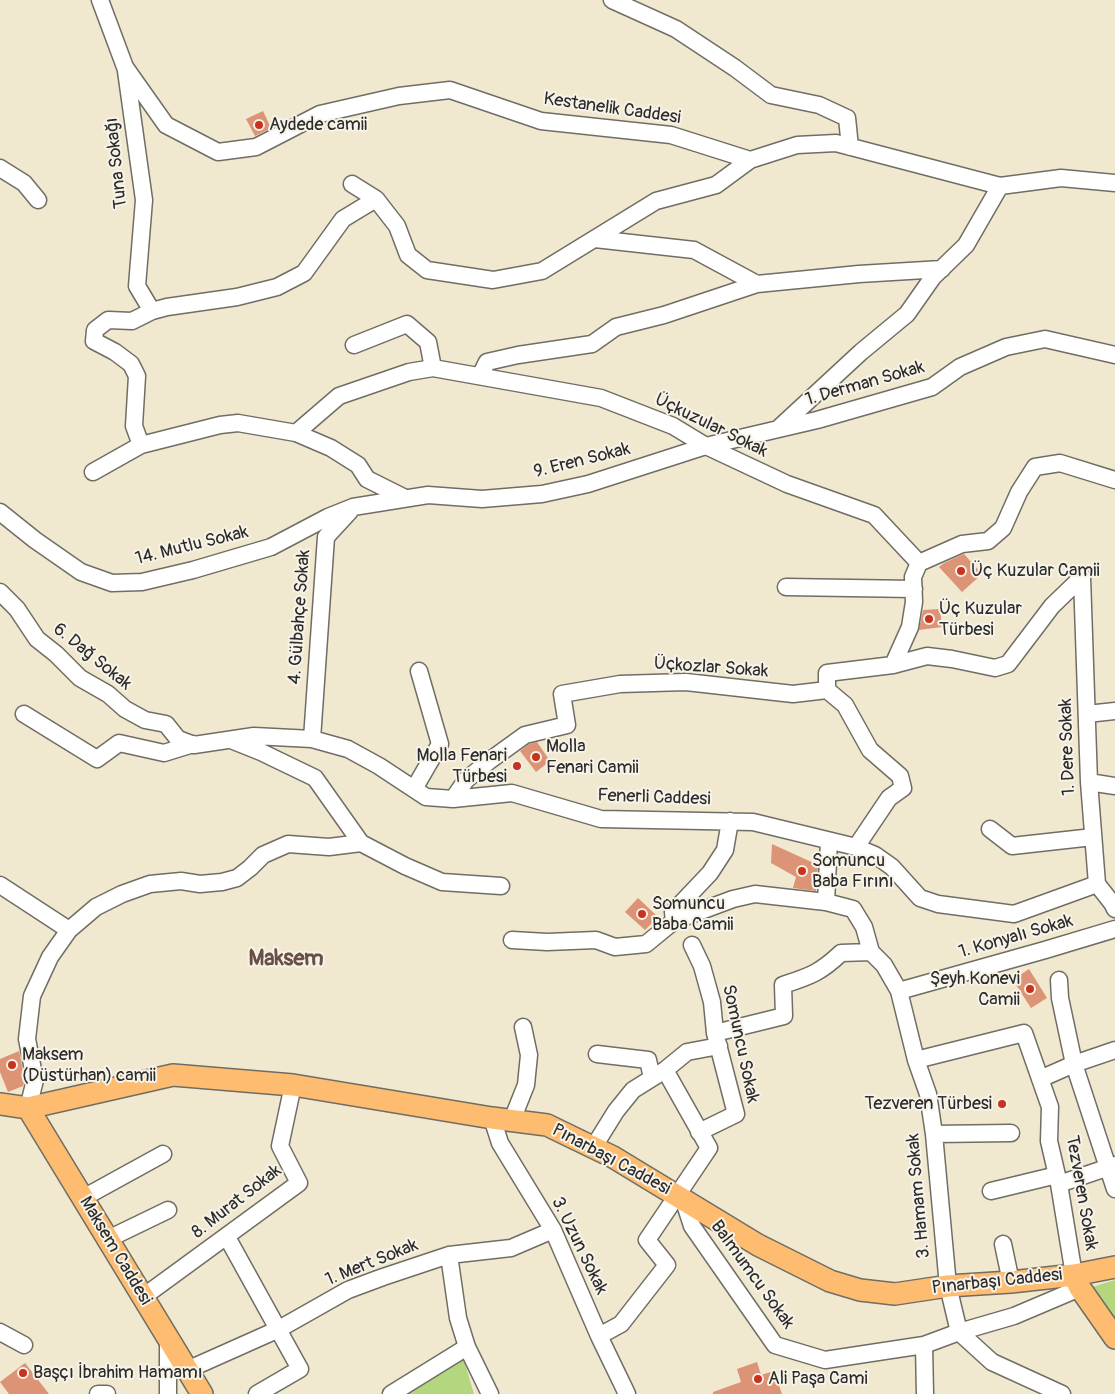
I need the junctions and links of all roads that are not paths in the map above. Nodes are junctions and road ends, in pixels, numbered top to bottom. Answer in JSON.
{"nodes":[{"id":1,"x":100,"y":0,"type":"edge"},
{"id":2,"x":612,"y":0,"type":"edge"},
{"id":3,"x":125,"y":68,"type":"junction"},
{"id":4,"x":850,"y":148,"type":"junction"},
{"id":5,"x":750,"y":160,"type":"junction"},
{"id":6,"x":0,"y":168,"type":"edge"},
{"id":7,"x":1115,"y":183,"type":"edge"},
{"id":8,"x":352,"y":184,"type":"dead end"},
{"id":9,"x":1000,"y":186,"type":"junction"},
{"id":10,"x":38,"y":200,"type":"dead end"},
{"id":11,"x":376,"y":200,"type":"junction"},
{"id":12,"x":595,"y":239,"type":"junction"},
{"id":13,"x":942,"y":269,"type":"junction"},
{"id":14,"x":757,"y":284,"type":"junction"},
{"id":15,"x":152,"y":311,"type":"junction"},
{"id":16,"x":354,"y":345,"type":"dead end"},
{"id":17,"x":1115,"y":355,"type":"edge"},
{"id":18,"x":433,"y":368,"type":"junction"},
{"id":19,"x":480,"y":376,"type":"junction"},
{"id":20,"x":778,"y":429,"type":"junction"},
{"id":21,"x":296,"y":433,"type":"junction"},
{"id":22,"x":141,"y":445,"type":"junction"},
{"id":23,"x":706,"y":446,"type":"junction"},
{"id":24,"x":93,"y":472,"type":"dead end"},
{"id":25,"x":1115,"y":480,"type":"edge"},
{"id":26,"x":405,"y":498,"type":"junction"},
{"id":27,"x":353,"y":507,"type":"junction"},
{"id":28,"x":0,"y":512,"type":"edge"},
{"id":29,"x":919,"y":563,"type":"junction"},
{"id":30,"x":786,"y":587,"type":"dead end"},
{"id":31,"x":0,"y":592,"type":"edge"},
{"id":32,"x":914,"y":596,"type":"junction"},
{"id":33,"x":893,"y":665,"type":"junction"},
{"id":34,"x":419,"y":671,"type":"dead end"},
{"id":35,"x":827,"y":690,"type":"junction"},
{"id":36,"x":1115,"y":711,"type":"edge"},
{"id":37,"x":24,"y":714,"type":"dead end"},
{"id":38,"x":1087,"y":714,"type":"junction"},
{"id":39,"x":312,"y":739,"type":"junction"},
{"id":40,"x":230,"y":740,"type":"junction"},
{"id":41,"x":193,"y":744,"type":"junction"},
{"id":42,"x":1089,"y":782,"type":"junction"},
{"id":43,"x":1115,"y":786,"type":"edge"},
{"id":44,"x":414,"y":789,"type":"junction"},
{"id":45,"x":452,"y":799,"type":"junction"},
{"id":46,"x":730,"y":821,"type":"junction"},
{"id":47,"x":990,"y":829,"type":"dead end"},
{"id":48,"x":1093,"y":837,"type":"junction"},
{"id":49,"x":829,"y":841,"type":"junction"},
{"id":50,"x":361,"y":843,"type":"junction"},
{"id":51,"x":856,"y":847,"type":"junction"},
{"id":52,"x":1097,"y":884,"type":"junction"},
{"id":53,"x":0,"y":885,"type":"edge"},
{"id":54,"x":502,"y":886,"type":"dead end"},
{"id":55,"x":826,"y":902,"type":"junction"},
{"id":56,"x":1115,"y":909,"type":"edge"},
{"id":57,"x":674,"y":921,"type":"junction"},
{"id":58,"x":1115,"y":929,"type":"edge"},
{"id":59,"x":69,"y":930,"type":"junction"},
{"id":60,"x":512,"y":940,"type":"dead end"},
{"id":61,"x":692,"y":945,"type":"dead end"},
{"id":62,"x":871,"y":952,"type":"junction"},
{"id":63,"x":1059,"y":980,"type":"dead end"},
{"id":64,"x":899,"y":990,"type":"junction"},
{"id":65,"x":523,"y":1027,"type":"dead end"},
{"id":66,"x":717,"y":1040,"type":"junction"},
{"id":67,"x":1115,"y":1050,"type":"edge"},
{"id":68,"x":597,"y":1054,"type":"dead end"},
{"id":69,"x":916,"y":1060,"type":"junction"},
{"id":70,"x":1074,"y":1064,"type":"junction"},
{"id":71,"x":658,"y":1074,"type":"junction"},
{"id":72,"x":1040,"y":1079,"type":"junction"},
{"id":73,"x":293,"y":1085,"type":"junction"},
{"id":74,"x":0,"y":1104,"type":"edge"},
{"id":75,"x":28,"y":1108,"type":"junction"},
{"id":76,"x":502,"y":1119,"type":"junction"},
{"id":77,"x":699,"y":1132,"type":"junction"},
{"id":78,"x":1011,"y":1133,"type":"dead end"},
{"id":79,"x":934,"y":1134,"type":"junction"},
{"id":80,"x":594,"y":1148,"type":"junction"},
{"id":81,"x":163,"y":1154,"type":"dead end"},
{"id":82,"x":1111,"y":1166,"type":"edge"},
{"id":83,"x":1058,"y":1179,"type":"junction"},
{"id":84,"x":1115,"y":1189,"type":"edge"},
{"id":85,"x":991,"y":1192,"type":"dead end"},
{"id":86,"x":83,"y":1198,"type":"junction"},
{"id":87,"x":680,"y":1198,"type":"junction"},
{"id":88,"x":168,"y":1210,"type":"dead end"},
{"id":89,"x":553,"y":1230,"type":"junction"},
{"id":90,"x":227,"y":1237,"type":"junction"},
{"id":91,"x":108,"y":1239,"type":"junction"},
{"id":92,"x":1003,"y":1244,"type":"dead end"},
{"id":93,"x":449,"y":1255,"type":"junction"},
{"id":94,"x":1115,"y":1267,"type":"edge"},
{"id":95,"x":1077,"y":1281,"type":"junction"},
{"id":96,"x":1011,"y":1282,"type":"junction"},
{"id":97,"x":948,"y":1286,"type":"junction"},
{"id":98,"x":143,"y":1297,"type":"junction"},
{"id":99,"x":279,"y":1329,"type":"junction"},
{"id":100,"x":0,"y":1332,"type":"edge"},
{"id":101,"x":959,"y":1332,"type":"junction"},
{"id":102,"x":599,"y":1336,"type":"junction"},
{"id":103,"x":168,"y":1338,"type":"junction"},
{"id":104,"x":1115,"y":1338,"type":"edge"},
{"id":105,"x":924,"y":1345,"type":"junction"},
{"id":106,"x":24,"y":1346,"type":"dead end"},
{"id":107,"x":467,"y":1347,"type":"junction"},
{"id":108,"x":187,"y":1370,"type":"junction"},
{"id":109,"x":98,"y":1394,"type":"edge"},
{"id":110,"x":107,"y":1394,"type":"edge"},
{"id":111,"x":168,"y":1394,"type":"edge"},
{"id":112,"x":202,"y":1394,"type":"edge"},
{"id":113,"x":257,"y":1394,"type":"edge"},
{"id":114,"x":391,"y":1394,"type":"edge"},
{"id":115,"x":489,"y":1394,"type":"edge"},
{"id":116,"x":627,"y":1394,"type":"edge"},
{"id":117,"x":925,"y":1394,"type":"edge"},
{"id":118,"x":1062,"y":1394,"type":"edge"}],
"edges":[{"from":1,"to":3,"type":"street","name":"Kestanelik Caddesi"},
{"from":2,"to":4,"type":"street"},
{"from":3,"to":5,"type":"street","name":"Kestanelik Caddesi"},
{"from":3,"to":15,"type":"street","name":"Tuna Sokağı"},
{"from":4,"to":5,"type":"street"},
{"from":4,"to":9,"type":"street"},
{"from":5,"to":12,"type":"street"},
{"from":6,"to":10,"type":"street"},
{"from":7,"to":9,"type":"street"},
{"from":8,"to":11,"type":"street"},
{"from":9,"to":13,"type":"street"},
{"from":11,"to":12,"type":"street"},
{"from":11,"to":15,"type":"street"},
{"from":12,"to":14,"type":"street"},
{"from":13,"to":14,"type":"street"},
{"from":13,"to":20,"type":"street"},
{"from":14,"to":19,"type":"street"},
{"from":15,"to":22,"type":"street"},
{"from":16,"to":18,"type":"street"},
{"from":17,"to":20,"type":"street","name":"1. Derman Sokak"},
{"from":18,"to":19,"type":"street","name":"Üçkuzular Sokak"},
{"from":18,"to":21,"type":"street","name":"Üçkuzular Sokak"},
{"from":19,"to":23,"type":"street","name":"Üçkuzular Sokak"},
{"from":20,"to":23,"type":"street","name":"1. Derman Sokak"},
{"from":21,"to":22,"type":"street"},
{"from":21,"to":26,"type":"street"},
{"from":22,"to":24,"type":"street"},
{"from":23,"to":26,"type":"street","name":"9. Eren Sokak"},
{"from":23,"to":29,"type":"street","name":"Üçkuzular Sokak"},
{"from":25,"to":29,"type":"street"},
{"from":26,"to":27,"type":"street","name":"14. Mutlu Sokak"},
{"from":27,"to":28,"type":"street","name":"14. Mutlu Sokak"},
{"from":27,"to":39,"type":"street","name":"4. Gülbahçe Sokak"},
{"from":29,"to":32,"type":"street"},
{"from":30,"to":32,"type":"street"},
{"from":31,"to":41,"type":"street","name":"6. Dağ Sokak"},
{"from":32,"to":33,"type":"street"},
{"from":33,"to":35,"type":"street"},
{"from":33,"to":38,"type":"street","name":"1. Dere Sokak"},
{"from":34,"to":44,"type":"street"},
{"from":35,"to":45,"type":"street","name":"Üçkozlar Sokak"},
{"from":35,"to":51,"type":"street"},
{"from":36,"to":38,"type":"street"},
{"from":37,"to":41,"type":"street"},
{"from":38,"to":42,"type":"street","name":"1. Dere Sokak"},
{"from":39,"to":40,"type":"street","name":"Fenerli Caddesi"},
{"from":39,"to":44,"type":"street","name":"Fenerli Caddesi"},
{"from":40,"to":41,"type":"street"},
{"from":40,"to":50,"type":"street"},
{"from":42,"to":43,"type":"street"},
{"from":42,"to":48,"type":"street","name":"1. Dere Sokak"},
{"from":44,"to":45,"type":"street","name":"Fenerli Caddesi"},
{"from":45,"to":46,"type":"street","name":"Fenerli Caddesi"},
{"from":46,"to":49,"type":"street","name":"Fenerli Caddesi"},
{"from":46,"to":57,"type":"street"},
{"from":47,"to":48,"type":"street"},
{"from":48,"to":52,"type":"street","name":"1. Dere Sokak"},
{"from":49,"to":51,"type":"street","name":"Fenerli Caddesi"},
{"from":49,"to":55,"type":"street"},
{"from":50,"to":54,"type":"street"},
{"from":50,"to":59,"type":"street"},
{"from":51,"to":52,"type":"street","name":"Fenerli Caddesi"},
{"from":52,"to":56,"type":"street"},
{"from":53,"to":59,"type":"street"},
{"from":55,"to":57,"type":"street"},
{"from":55,"to":62,"type":"street","name":"3. Hamam Sokak"},
{"from":57,"to":60,"type":"street"},
{"from":58,"to":64,"type":"street","name":"1. Konyalı Sokak"},
{"from":59,"to":75,"type":"street"},
{"from":61,"to":66,"type":"street","name":"Somuncu Sokak"},
{"from":62,"to":64,"type":"street","name":"3. Hamam Sokak"},
{"from":62,"to":66,"type":"street"},
{"from":63,"to":70,"type":"street"},
{"from":64,"to":69,"type":"street","name":"3. Hamam Sokak"},
{"from":65,"to":76,"type":"street"},
{"from":66,"to":71,"type":"street"},
{"from":66,"to":77,"type":"street","name":"Somuncu Sokak"},
{"from":67,"to":70,"type":"street"},
{"from":68,"to":71,"type":"street"},
{"from":69,"to":72,"type":"street","name":"Tezveren Sokak"},
{"from":69,"to":79,"type":"street","name":"3. Hamam Sokak"},
{"from":70,"to":72,"type":"street"},
{"from":70,"to":82,"type":"street"},
{"from":71,"to":77,"type":"street"},
{"from":71,"to":80,"type":"street"},
{"from":72,"to":83,"type":"street","name":"Tezveren Sokak"},
{"from":73,"to":75,"type":"main road","name":"Pınarbaşı Caddesi"},
{"from":73,"to":76,"type":"main road","name":"Pınarbaşı Caddesi"},
{"from":73,"to":90,"type":"street","name":"8. Murat Sokak"},
{"from":74,"to":75,"type":"main road"},
{"from":75,"to":86,"type":"main road","name":"Maksem Caddesi"},
{"from":76,"to":80,"type":"main road","name":"Pınarbaşı Caddesi"},
{"from":76,"to":89,"type":"street","name":"3. Uzun Sokak"},
{"from":77,"to":87,"type":"street"},
{"from":78,"to":79,"type":"street"},
{"from":79,"to":97,"type":"street","name":"3. Hamam Sokak"},
{"from":80,"to":87,"type":"main road","name":"Pınarbaşı Caddesi"},
{"from":81,"to":86,"type":"street"},
{"from":82,"to":83,"type":"street"},
{"from":82,"to":84,"type":"street"},
{"from":83,"to":85,"type":"street"},
{"from":83,"to":95,"type":"street","name":"Tezveren Sokak"},
{"from":86,"to":91,"type":"main road","name":"Maksem Caddesi"},
{"from":87,"to":97,"type":"main road","name":"Pınarbaşı Caddesi"},
{"from":87,"to":102,"type":"street"},
{"from":87,"to":105,"type":"street","name":"Balmumcu Sokak"},
{"from":88,"to":91,"type":"street"},
{"from":89,"to":93,"type":"street","name":"1. Mert Sokak"},
{"from":89,"to":102,"type":"street","name":"3. Uzun Sokak"},
{"from":90,"to":98,"type":"street","name":"8. Murat Sokak"},
{"from":90,"to":99,"type":"street"},
{"from":91,"to":98,"type":"main road","name":"Maksem Caddesi"},
{"from":92,"to":96,"type":"street"},
{"from":93,"to":99,"type":"street","name":"1. Mert Sokak"},
{"from":93,"to":107,"type":"street"},
{"from":94,"to":95,"type":"main road","name":"Pınarbaşı Caddesi"},
{"from":95,"to":96,"type":"main road","name":"Pınarbaşı Caddesi"},
{"from":95,"to":101,"type":"street","name":"Balmumcu Sokak"},
{"from":95,"to":104,"type":"main road"},
{"from":96,"to":97,"type":"main road","name":"Pınarbaşı Caddesi"},
{"from":97,"to":101,"type":"street","name":"3. Hamam Sokak"},
{"from":98,"to":103,"type":"main road","name":"Maksem Caddesi"},
{"from":99,"to":108,"type":"street","name":"1. Mert Sokak"},
{"from":99,"to":113,"type":"street"},
{"from":100,"to":106,"type":"street"},
{"from":101,"to":105,"type":"street","name":"Balmumcu Sokak"},
{"from":101,"to":118,"type":"street"},
{"from":102,"to":116,"type":"street","name":"3. Uzun Sokak"},
{"from":103,"to":108,"type":"main road","name":"Maksem Caddesi"},
{"from":103,"to":111,"type":"street"},
{"from":105,"to":117,"type":"street"},
{"from":107,"to":114,"type":"street"},
{"from":107,"to":115,"type":"street"},
{"from":108,"to":112,"type":"main road","name":"Maksem Caddesi"},
{"from":109,"to":110,"type":"street"}]}
